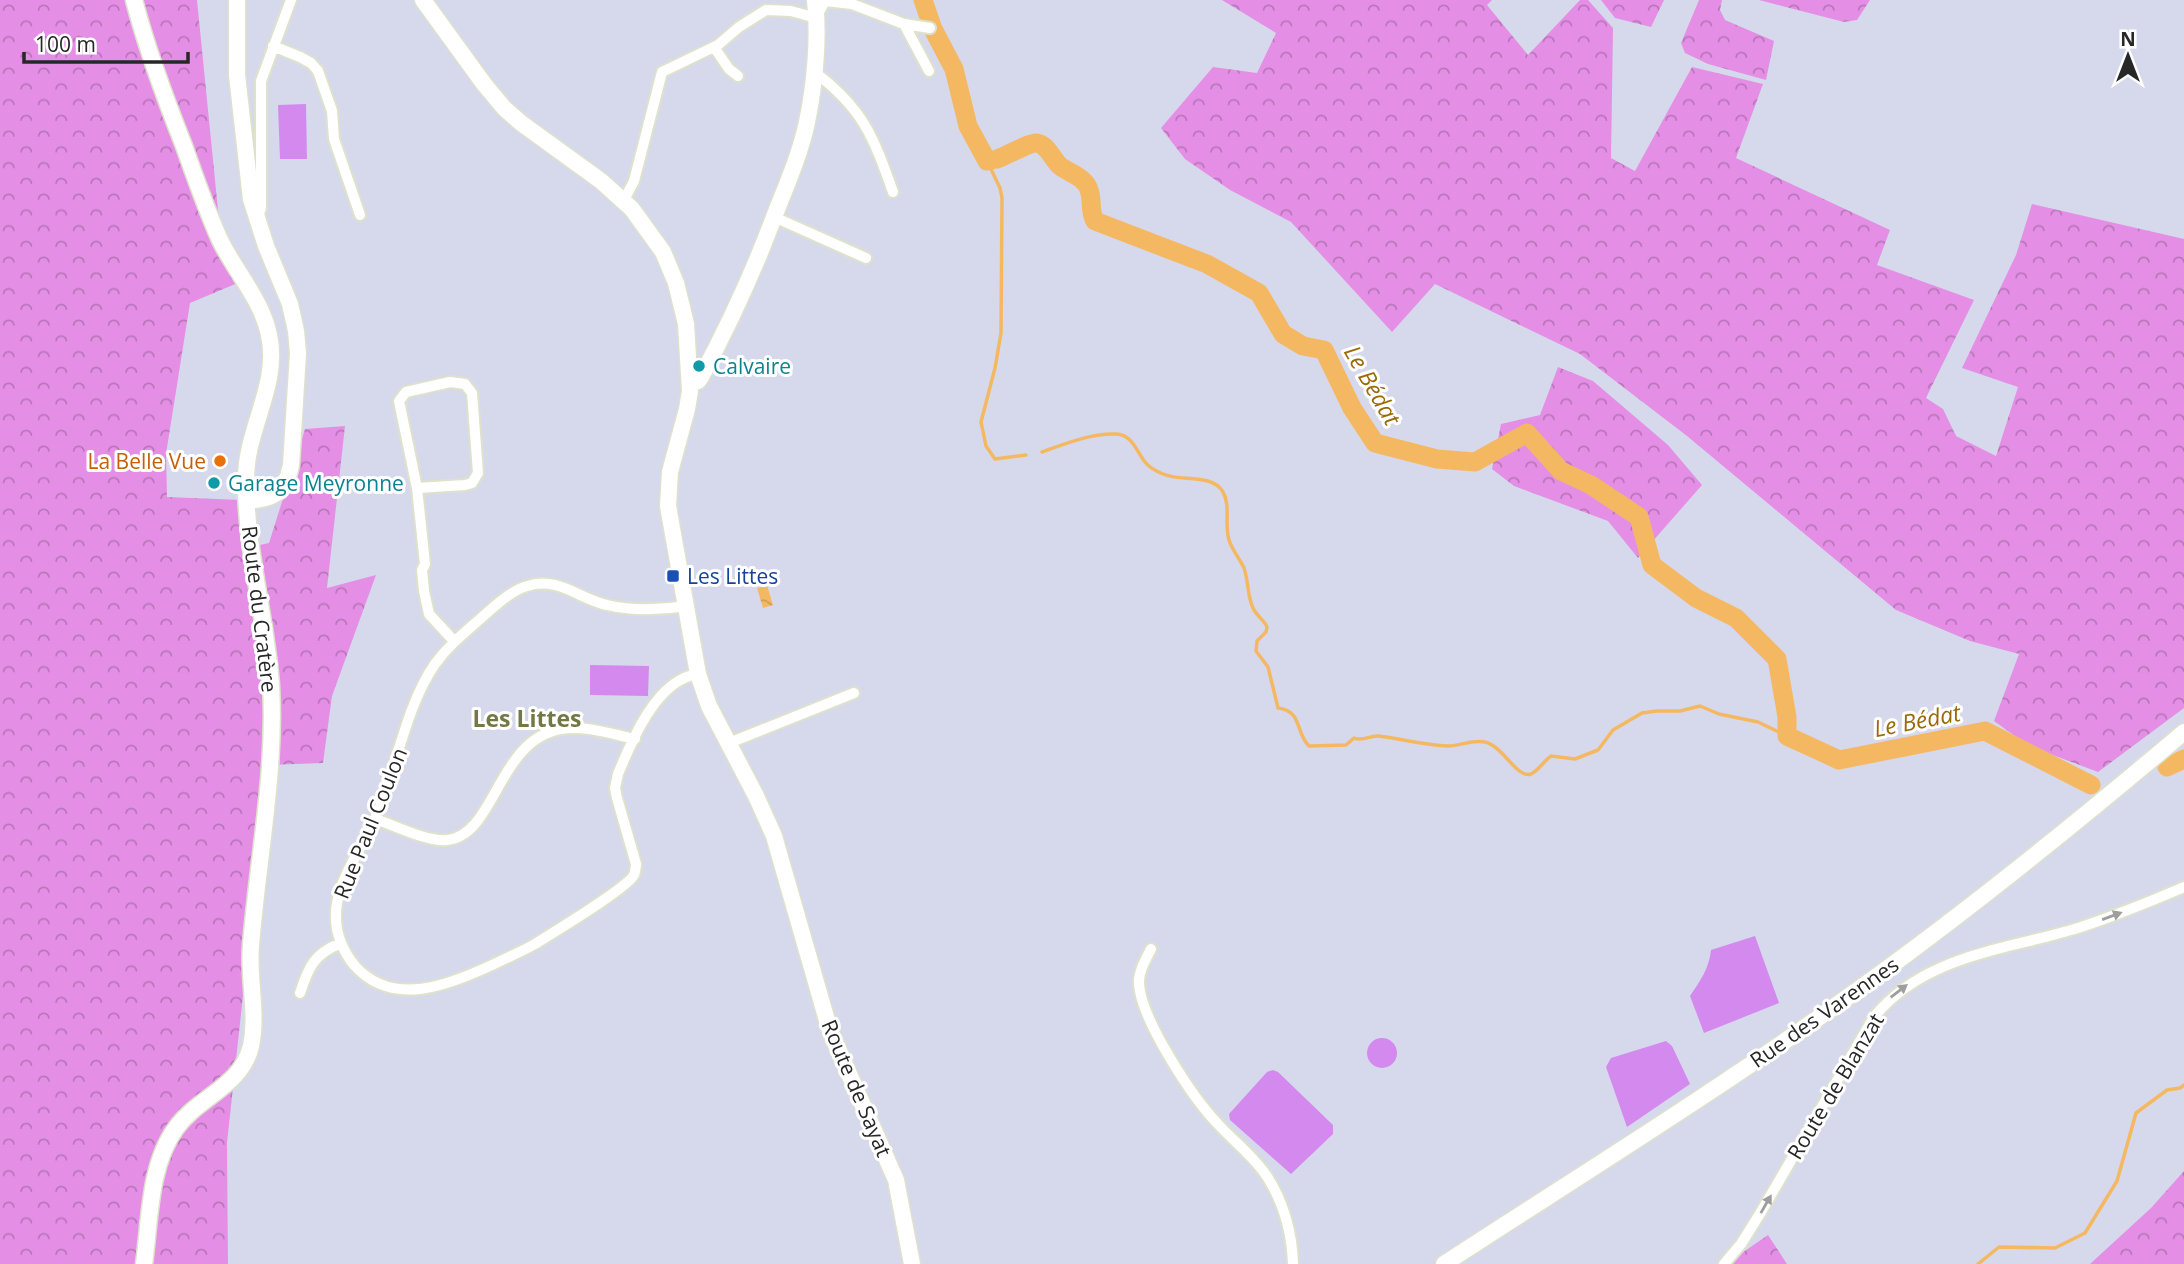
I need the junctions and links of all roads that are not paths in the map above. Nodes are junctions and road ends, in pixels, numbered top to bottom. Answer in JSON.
{"nodes":[{"id":1,"x":134,"y":0,"type":"edge"},
{"id":2,"x":237,"y":0,"type":"edge"},
{"id":3,"x":291,"y":0,"type":"edge"},
{"id":4,"x":423,"y":0,"type":"edge"},
{"id":5,"x":815,"y":0,"type":"edge"},
{"id":6,"x":824,"y":0,"type":"edge"},
{"id":7,"x":816,"y":18,"type":"junction"},
{"id":8,"x":904,"y":24,"type":"junction"},
{"id":9,"x":930,"y":28,"type":"dead end"},
{"id":10,"x":273,"y":46,"type":"junction"},
{"id":11,"x":714,"y":47,"type":"junction"},
{"id":12,"x":813,"y":71,"type":"junction"},
{"id":13,"x":929,"y":71,"type":"dead end"},
{"id":14,"x":738,"y":76,"type":"dead end"},
{"id":15,"x":893,"y":192,"type":"dead end"},
{"id":16,"x":624,"y":200,"type":"junction"},
{"id":17,"x":360,"y":215,"type":"dead end"},
{"id":18,"x":774,"y":218,"type":"junction"},
{"id":19,"x":257,"y":220,"type":"junction"},
{"id":20,"x":866,"y":258,"type":"dead end"},
{"id":21,"x":690,"y":383,"type":"junction"},
{"id":22,"x":418,"y":488,"type":"junction"},
{"id":23,"x":247,"y":501,"type":"junction"},
{"id":24,"x":686,"y":606,"type":"junction"},
{"id":25,"x":454,"y":641,"type":"junction"},
{"id":26,"x":698,"y":674,"type":"junction"},
{"id":27,"x":854,"y":693,"type":"dead end"},
{"id":28,"x":2184,"y":732,"type":"edge"},
{"id":29,"x":635,"y":739,"type":"junction"},
{"id":30,"x":729,"y":743,"type":"junction"},
{"id":31,"x":375,"y":819,"type":"junction"},
{"id":32,"x":2184,"y":887,"type":"edge"},
{"id":33,"x":341,"y":943,"type":"junction"},
{"id":34,"x":1151,"y":949,"type":"dead end"},
{"id":35,"x":300,"y":993,"type":"dead end"},
{"id":36,"x":1726,"y":1262,"type":"edge"},
{"id":37,"x":144,"y":1264,"type":"edge"},
{"id":38,"x":912,"y":1264,"type":"edge"},
{"id":39,"x":1293,"y":1264,"type":"edge"},
{"id":40,"x":1444,"y":1264,"type":"edge"}],
"edges":[{"from":1,"to":23,"type":"street","name":"Route du Cratère"},
{"from":2,"to":19,"type":"street"},
{"from":3,"to":10,"type":"street"},
{"from":4,"to":16,"type":"street","name":"Route de Sayat"},
{"from":5,"to":7,"type":"street"},
{"from":6,"to":7,"type":"street"},
{"from":6,"to":8,"type":"street"},
{"from":7,"to":11,"type":"street"},
{"from":7,"to":12,"type":"street"},
{"from":8,"to":9,"type":"street"},
{"from":8,"to":13,"type":"street"},
{"from":10,"to":17,"type":"street"},
{"from":10,"to":19,"type":"street"},
{"from":11,"to":14,"type":"street"},
{"from":11,"to":16,"type":"street"},
{"from":12,"to":15,"type":"street"},
{"from":12,"to":18,"type":"street"},
{"from":16,"to":21,"type":"street","name":"Route de Sayat"},
{"from":18,"to":20,"type":"street"},
{"from":18,"to":21,"type":"street"},
{"from":19,"to":23,"type":"street"},
{"from":21,"to":24,"type":"street","name":"Route de Sayat"},
{"from":22,"to":22,"type":"street"},
{"from":22,"to":25,"type":"street"},
{"from":23,"to":37,"type":"street","name":"Route du Cratère"},
{"from":24,"to":25,"type":"street","name":"Rue Paul Coulon"},
{"from":24,"to":26,"type":"street","name":"Route de Sayat"},
{"from":25,"to":31,"type":"street","name":"Rue Paul Coulon"},
{"from":26,"to":29,"type":"street","name":"Rue Paul Coulon"},
{"from":26,"to":30,"type":"street","name":"Route de Sayat"},
{"from":27,"to":30,"type":"street"},
{"from":28,"to":40,"type":"street","name":"Rue des Varennes"},
{"from":29,"to":31,"type":"street"},
{"from":29,"to":33,"type":"street","name":"Rue Paul Coulon"},
{"from":30,"to":38,"type":"street","name":"Route de Sayat"},
{"from":31,"to":33,"type":"street","name":"Rue Paul Coulon"},
{"from":36,"to":32,"type":"street","name":"Route de Blanzat","one_way":true},
{"from":33,"to":35,"type":"street"},
{"from":34,"to":39,"type":"street"}]}
